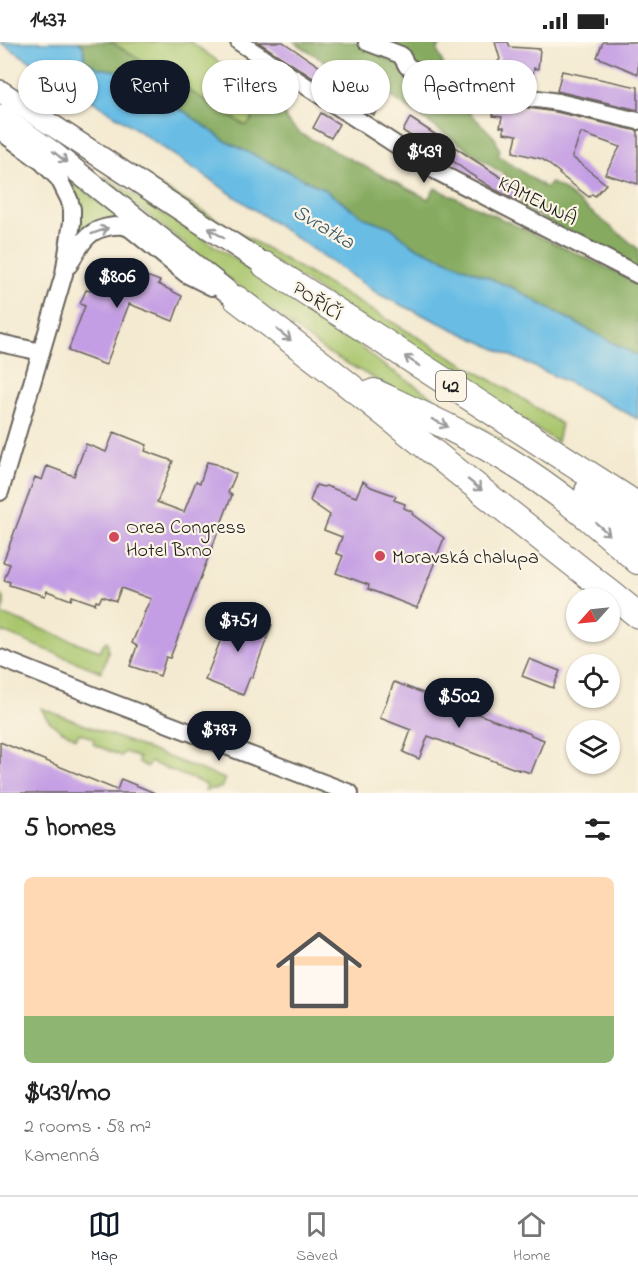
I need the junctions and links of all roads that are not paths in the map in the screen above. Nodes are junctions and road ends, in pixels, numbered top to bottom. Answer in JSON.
{"nodes":[{"id":1,"x":239,"y":42,"type":"edge"},
{"id":2,"x":367,"y":42,"type":"edge"},
{"id":3,"x":0,"y":91,"type":"edge"},
{"id":4,"x":0,"y":115,"type":"edge"},
{"id":5,"x":638,"y":121,"type":"edge"},
{"id":6,"x":0,"y":131,"type":"edge"},
{"id":7,"x":265,"y":265,"type":"joint"},
{"id":8,"x":64,"y":274,"type":"junction"},
{"id":9,"x":638,"y":275,"type":"edge"},
{"id":10,"x":237,"y":299,"type":"junction"},
{"id":11,"x":0,"y":343,"type":"edge"},
{"id":12,"x":41,"y":352,"type":"junction"},
{"id":13,"x":331,"y":371,"type":"junction"},
{"id":14,"x":469,"y":398,"type":"junction"},
{"id":15,"x":0,"y":492,"type":"edge"},
{"id":16,"x":638,"y":506,"type":"edge"},
{"id":17,"x":638,"y":534,"type":"edge"},
{"id":18,"x":638,"y":561,"type":"edge"},
{"id":19,"x":638,"y":615,"type":"edge"},
{"id":20,"x":0,"y":658,"type":"edge"},
{"id":21,"x":350,"y":793,"type":"edge"}],
"edges":[{"from":1,"to":9,"type":"street","name":"KAMENNÁ"},
{"from":2,"to":5,"type":"street"},
{"from":7,"to":3,"type":"main road","name":"POŘÍČÍ","number":"42","one_way":true},
{"from":4,"to":10,"type":"main road","number":"42","one_way":true},
{"from":6,"to":8,"type":"street"},
{"from":14,"to":7,"type":"highway","name":"POŘÍČÍ","number":"42","one_way":true},
{"from":8,"to":10,"type":"street","one_way":true},
{"from":8,"to":12,"type":"street"},
{"from":10,"to":13,"type":"highway","number":"42","one_way":true},
{"from":11,"to":12,"type":"street"},
{"from":12,"to":15,"type":"street"},
{"from":13,"to":18,"type":"highway","number":"42","one_way":true},
{"from":13,"to":19,"type":"highway","number":"42","one_way":true},
{"from":14,"to":16,"type":"highway","name":"POŘÍČÍ","number":"42"},
{"from":14,"to":17,"type":"highway","number":"42"},
{"from":20,"to":21,"type":"street"}]}
